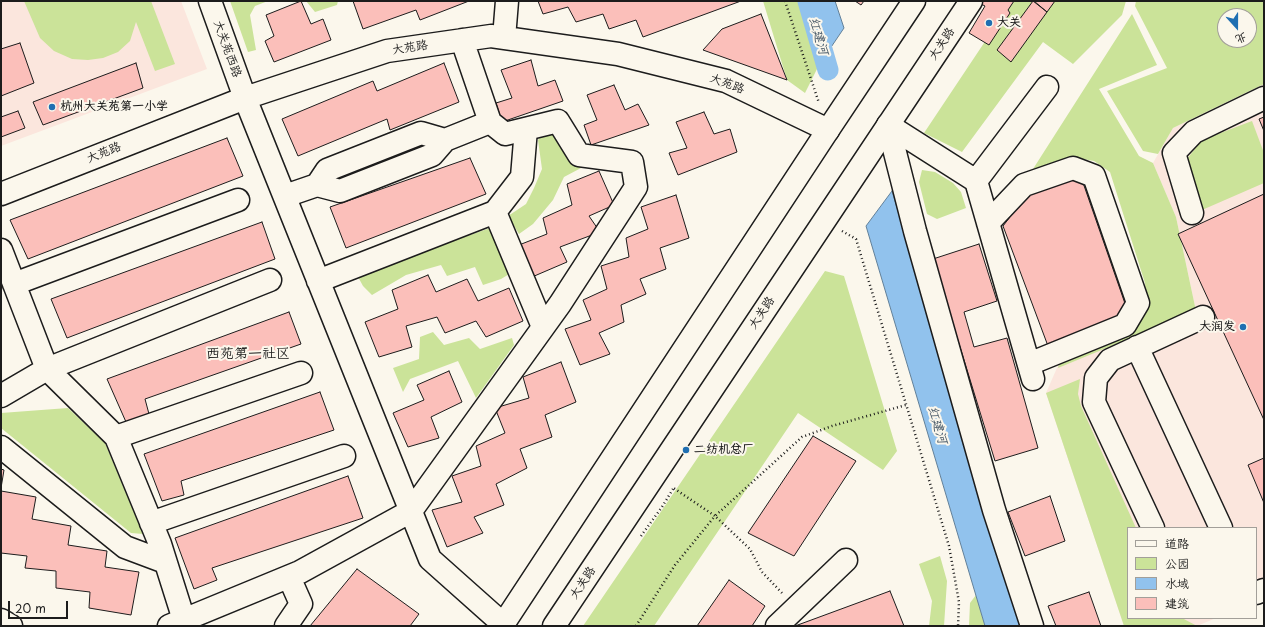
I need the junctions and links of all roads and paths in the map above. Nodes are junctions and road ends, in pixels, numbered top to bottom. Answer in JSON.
{"nodes":[{"id":1,"x":210,"y":1,"type":"edge"},
{"id":2,"x":507,"y":1,"type":"edge"},
{"id":3,"x":785,"y":1,"type":"edge"},
{"id":4,"x":914,"y":1,"type":"edge"},
{"id":5,"x":971,"y":1,"type":"edge"},
{"id":6,"x":504,"y":38,"type":"junction"},
{"id":7,"x":462,"y":40,"type":"junction"},
{"id":8,"x":1047,"y":87,"type":"dead end"},
{"id":9,"x":245,"y":98,"type":"junction"},
{"id":10,"x":1264,"y":98,"type":"edge"},
{"id":11,"x":490,"y":122,"type":"junction"},
{"id":12,"x":888,"y":125,"type":"junction"},
{"id":13,"x":526,"y":129,"type":"junction"},
{"id":14,"x":828,"y":130,"type":"junction"},
{"id":15,"x":976,"y":181,"type":"junction"},
{"id":16,"x":1,"y":194,"type":"edge"},
{"id":17,"x":285,"y":196,"type":"junction"},
{"id":18,"x":238,"y":200,"type":"dead end"},
{"id":19,"x":496,"y":212,"type":"junction"},
{"id":20,"x":1192,"y":212,"type":"dead end"},
{"id":21,"x":825,"y":220,"type":"junction"},
{"id":22,"x":988,"y":223,"type":"junction"},
{"id":23,"x":1,"y":250,"type":"edge"},
{"id":24,"x":270,"y":280,"type":"dead end"},
{"id":25,"x":318,"y":281,"type":"junction"},
{"id":26,"x":14,"y":284,"type":"junction"},
{"id":27,"x":1203,"y":316,"type":"dead end"},
{"id":28,"x":543,"y":327,"type":"junction"},
{"id":29,"x":1137,"y":347,"type":"junction"},
{"id":30,"x":47,"y":369,"type":"junction"},
{"id":31,"x":301,"y":373,"type":"dead end"},
{"id":32,"x":1,"y":396,"type":"edge"},
{"id":33,"x":906,"y":405,"type":"junction"},
{"id":34,"x":116,"y":437,"type":"junction"},
{"id":35,"x":1,"y":447,"type":"edge"},
{"id":36,"x":344,"y":456,"type":"dead end"},
{"id":37,"x":655,"y":475,"type":"junction"},
{"id":38,"x":411,"y":511,"type":"junction"},
{"id":39,"x":715,"y":516,"type":"junction"},
{"id":40,"x":151,"y":523,"type":"junction"},
{"id":41,"x":1153,"y":527,"type":"edge"},
{"id":42,"x":1221,"y":527,"type":"edge"},
{"id":43,"x":846,"y":560,"type":"dead end"},
{"id":44,"x":165,"y":562,"type":"junction"},
{"id":45,"x":289,"y":576,"type":"junction"},
{"id":46,"x":795,"y":608,"type":"junction"},
{"id":47,"x":1,"y":620,"type":"edge"},
{"id":48,"x":177,"y":623,"type":"edge"},
{"id":49,"x":503,"y":625,"type":"edge"},
{"id":50,"x":11,"y":626,"type":"edge"},
{"id":51,"x":286,"y":626,"type":"edge"},
{"id":52,"x":554,"y":626,"type":"edge"},
{"id":53,"x":636,"y":626,"type":"edge"},
{"id":54,"x":777,"y":626,"type":"edge"},
{"id":55,"x":958,"y":626,"type":"edge"},
{"id":56,"x":1032,"y":626,"type":"edge"}],
"edges":[{"from":1,"to":9,"type":"main road","name":"大关苑西路"},
{"from":2,"to":6,"type":"main road"},
{"from":3,"to":14,"type":"path"},
{"from":4,"to":14,"type":"main road"},
{"from":5,"to":12,"type":"main road","name":"大关路"},
{"from":6,"to":7,"type":"main road","name":"大苑路"},
{"from":6,"to":14,"type":"main road","name":"大苑路"},
{"from":7,"to":9,"type":"main road","name":"大苑路"},
{"from":7,"to":11,"type":"main road"},
{"from":8,"to":15,"type":"main road"},
{"from":9,"to":16,"type":"main road","name":"大苑路"},
{"from":9,"to":17,"type":"main road","name":"大关苑西路"},
{"from":10,"to":20,"type":"main road"},
{"from":11,"to":13,"type":"main road"},
{"from":11,"to":17,"type":"main road"},
{"from":12,"to":15,"type":"main road"},
{"from":12,"to":21,"type":"main road","name":"大关路"},
{"from":12,"to":56,"type":"main road"},
{"from":13,"to":19,"type":"main road"},
{"from":13,"to":28,"type":"main road"},
{"from":14,"to":49,"type":"main road"},
{"from":15,"to":22,"type":"main road"},
{"from":17,"to":25,"type":"main road","name":"大关苑西路"},
{"from":18,"to":26,"type":"main road"},
{"from":19,"to":25,"type":"main road"},
{"from":19,"to":28,"type":"main road"},
{"from":21,"to":33,"type":"path"},
{"from":21,"to":37,"type":"main road","name":"大关路"},
{"from":22,"to":22,"type":"main road"},
{"from":23,"to":26,"type":"main road"},
{"from":24,"to":30,"type":"main road"},
{"from":25,"to":38,"type":"main road","name":"大关苑西路"},
{"from":26,"to":30,"type":"main road"},
{"from":27,"to":29,"type":"main road"},
{"from":28,"to":38,"type":"main road"},
{"from":29,"to":41,"type":"main road"},
{"from":29,"to":42,"type":"main road"},
{"from":30,"to":32,"type":"main road"},
{"from":30,"to":34,"type":"main road"},
{"from":31,"to":34,"type":"main road"},
{"from":33,"to":39,"type":"path"},
{"from":33,"to":55,"type":"path"},
{"from":34,"to":40,"type":"main road"},
{"from":35,"to":44,"type":"main road"},
{"from":36,"to":40,"type":"main road"},
{"from":37,"to":39,"type":"path"},
{"from":37,"to":52,"type":"main road","name":"大关路"},
{"from":38,"to":45,"type":"main road"},
{"from":38,"to":49,"type":"main road","name":"大关苑西路"},
{"from":39,"to":46,"type":"path"},
{"from":39,"to":53,"type":"path"},
{"from":40,"to":44,"type":"main road"},
{"from":43,"to":46,"type":"main road"},
{"from":44,"to":48,"type":"main road"},
{"from":45,"to":48,"type":"main road"},
{"from":45,"to":51,"type":"main road"},
{"from":46,"to":54,"type":"main road"},
{"from":47,"to":50,"type":"main road"}]}
